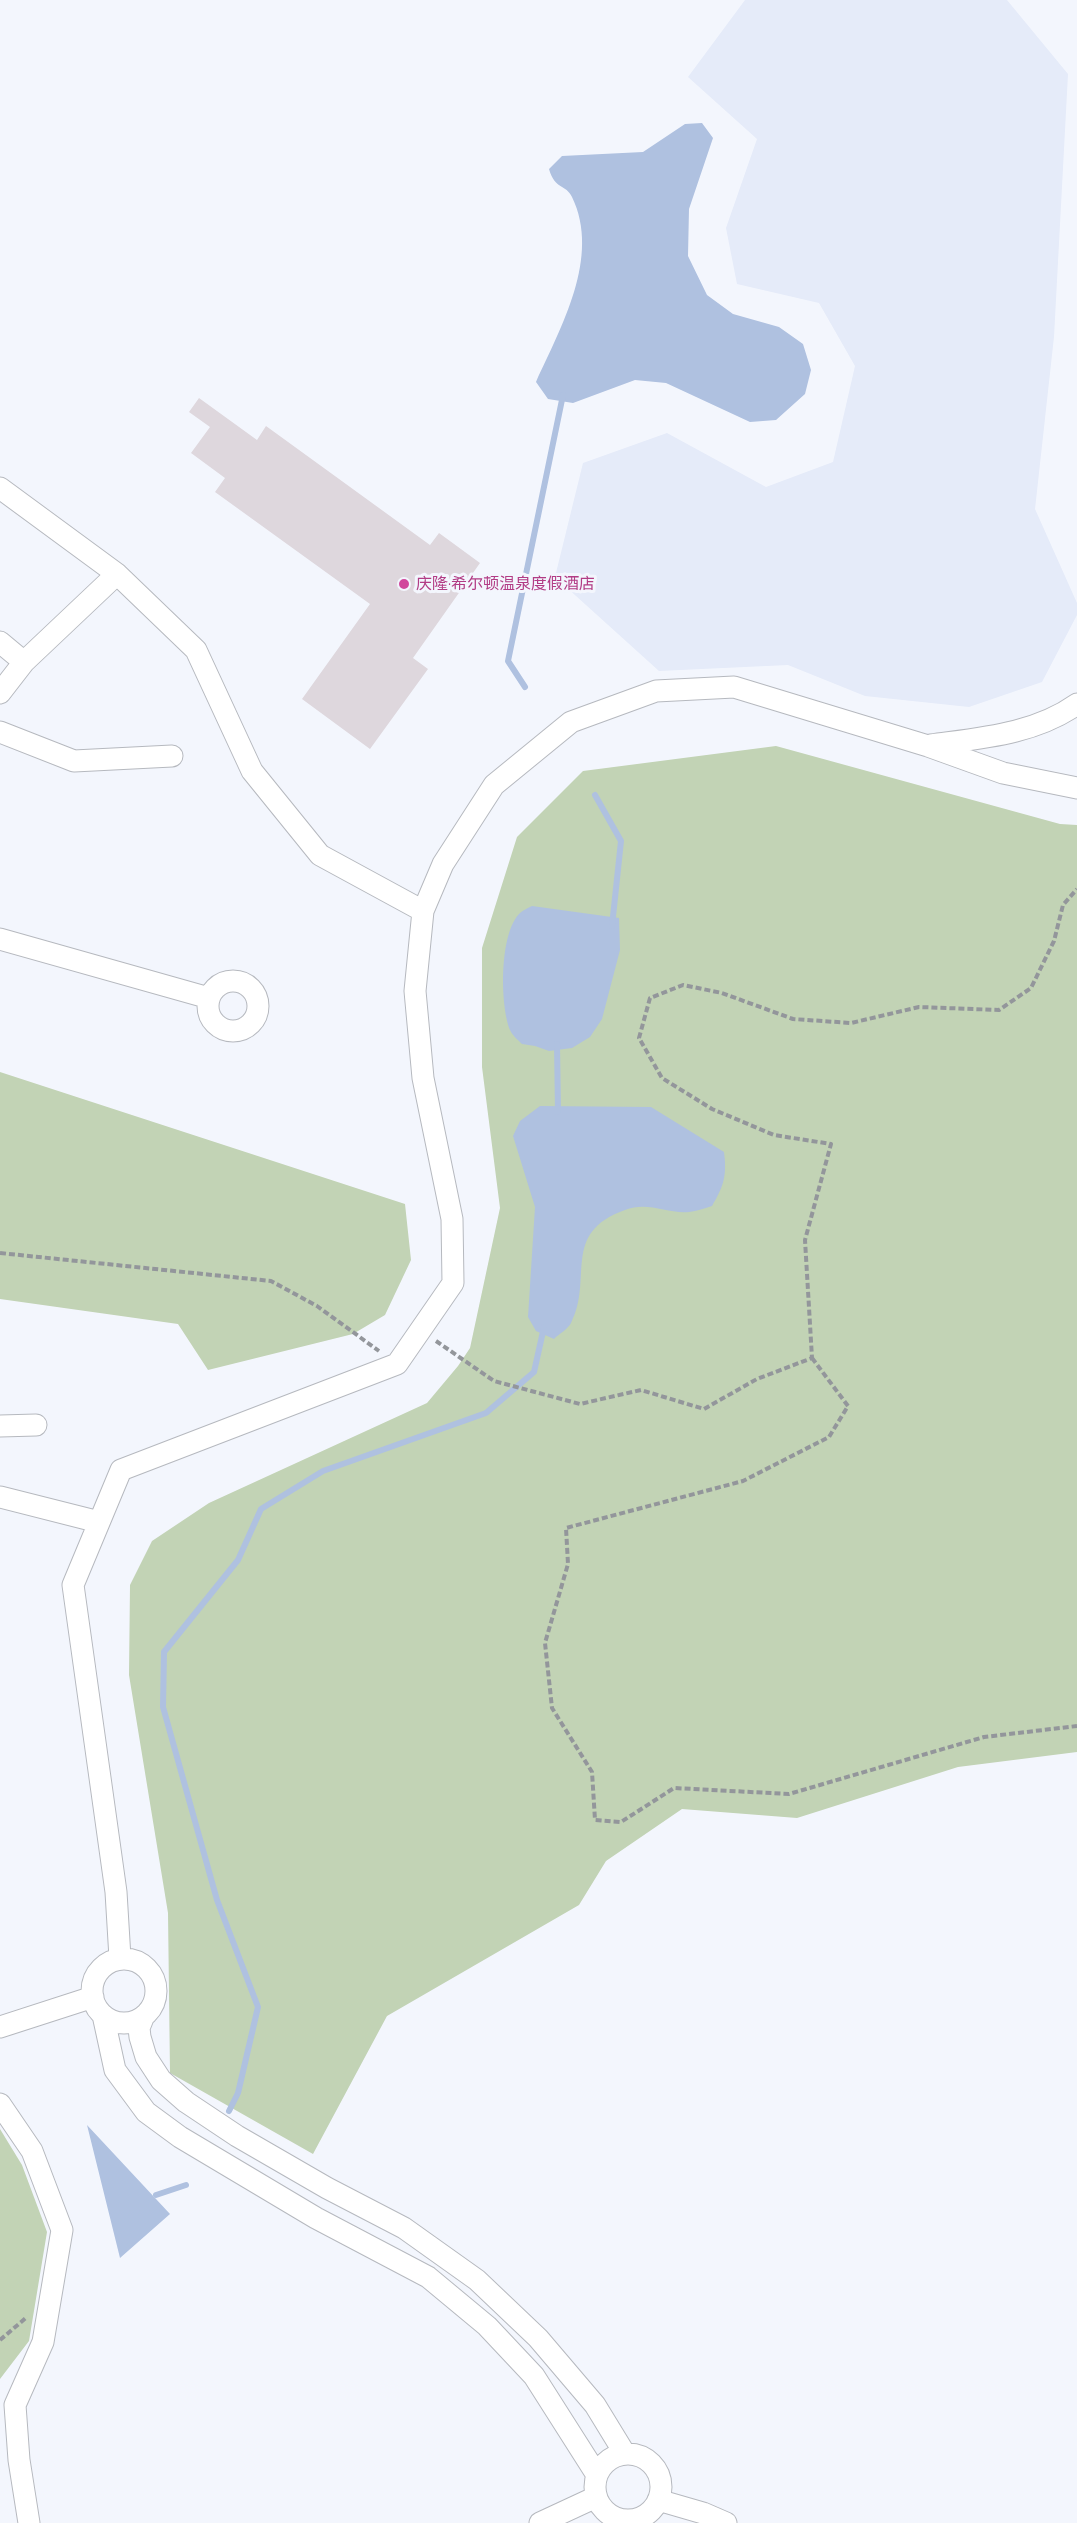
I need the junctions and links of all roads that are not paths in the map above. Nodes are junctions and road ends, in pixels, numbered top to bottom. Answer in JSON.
{"nodes":[{"id":1,"x":0,"y":488,"type":"edge"},
{"id":2,"x":117,"y":574,"type":"junction"},
{"id":3,"x":0,"y":642,"type":"edge"},
{"id":4,"x":24,"y":662,"type":"junction"},
{"id":5,"x":0,"y":693,"type":"edge"},
{"id":6,"x":1077,"y":704,"type":"edge"},
{"id":7,"x":0,"y":732,"type":"edge"},
{"id":8,"x":928,"y":746,"type":"junction"},
{"id":9,"x":172,"y":756,"type":"dead end"},
{"id":10,"x":1077,"y":788,"type":"edge"},
{"id":11,"x":423,"y":911,"type":"junction"},
{"id":12,"x":0,"y":939,"type":"edge"},
{"id":13,"x":209,"y":998,"type":"dead end"},
{"id":14,"x":36,"y":1425,"type":"dead end"},
{"id":15,"x":0,"y":1426,"type":"edge"},
{"id":16,"x":0,"y":1497,"type":"edge"},
{"id":17,"x":99,"y":1522,"type":"junction"},
{"id":18,"x":120,"y":1958,"type":"junction"},
{"id":19,"x":98,"y":2006,"type":"junction"},
{"id":20,"x":143,"y":2018,"type":"junction"},
{"id":21,"x":0,"y":2027,"type":"edge"},
{"id":22,"x":0,"y":2104,"type":"edge"},
{"id":23,"x":625,"y":2454,"type":"junction"},
{"id":24,"x":597,"y":2475,"type":"junction"},
{"id":25,"x":596,"y":2497,"type":"junction"},
{"id":26,"x":658,"y":2500,"type":"junction"},
{"id":27,"x":29,"y":2523,"type":"edge"},
{"id":28,"x":540,"y":2523,"type":"edge"},
{"id":29,"x":726,"y":2523,"type":"edge"}],
"edges":[{"from":1,"to":2,"type":"street"},
{"from":2,"to":4,"type":"street"},
{"from":2,"to":11,"type":"street"},
{"from":3,"to":4,"type":"street"},
{"from":4,"to":5,"type":"street"},
{"from":6,"to":8,"type":"street"},
{"from":7,"to":9,"type":"street"},
{"from":8,"to":10,"type":"street"},
{"from":8,"to":11,"type":"street"},
{"from":11,"to":17,"type":"street"},
{"from":12,"to":13,"type":"street"},
{"from":14,"to":15,"type":"street"},
{"from":16,"to":17,"type":"street"},
{"from":17,"to":18,"type":"street"},
{"from":18,"to":19,"type":"street"},
{"from":18,"to":20,"type":"street"},
{"from":19,"to":20,"type":"street"},
{"from":19,"to":21,"type":"street"},
{"from":19,"to":24,"type":"street"},
{"from":20,"to":23,"type":"street"},
{"from":22,"to":27,"type":"street"},
{"from":23,"to":24,"type":"street"},
{"from":23,"to":26,"type":"street"},
{"from":24,"to":25,"type":"street"},
{"from":25,"to":26,"type":"street"},
{"from":25,"to":28,"type":"street"},
{"from":26,"to":29,"type":"street"}]}
